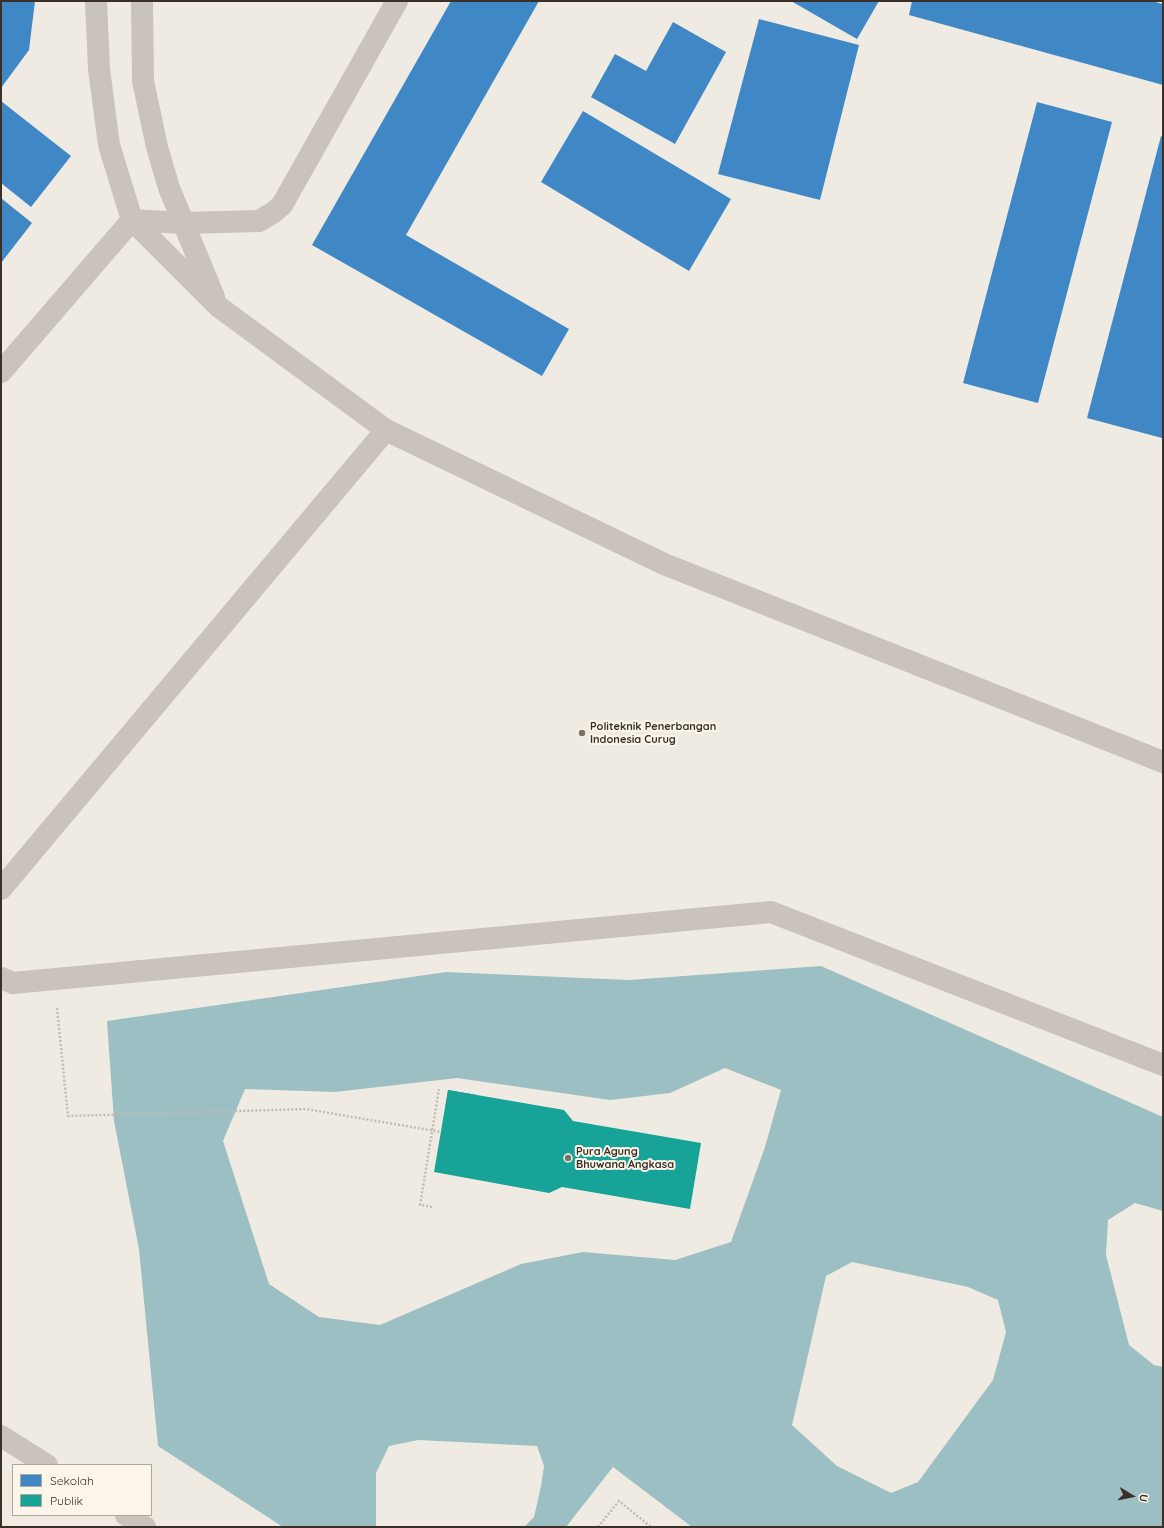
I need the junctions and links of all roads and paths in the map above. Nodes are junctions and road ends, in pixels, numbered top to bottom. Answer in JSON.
{"nodes":[{"id":1,"x":96,"y":1,"type":"edge"},
{"id":2,"x":142,"y":1,"type":"edge"},
{"id":3,"x":397,"y":1,"type":"edge"},
{"id":4,"x":132,"y":220,"type":"junction"},
{"id":5,"x":184,"y":223,"type":"junction"},
{"id":6,"x":219,"y":307,"type":"junction"},
{"id":7,"x":1,"y":372,"type":"edge"},
{"id":8,"x":386,"y":430,"type":"junction"},
{"id":9,"x":1163,"y":762,"type":"edge"},
{"id":10,"x":1,"y":889,"type":"edge"},
{"id":11,"x":1,"y":978,"type":"edge"},
{"id":12,"x":54,"y":979,"type":"junction"},
{"id":13,"x":1163,"y":1065,"type":"edge"},
{"id":14,"x":439,"y":1089,"type":"dead end"},
{"id":15,"x":432,"y":1130,"type":"junction"},
{"id":16,"x":441,"y":1132,"type":"dead end"},
{"id":17,"x":432,"y":1207,"type":"dead end"},
{"id":18,"x":1,"y":1436,"type":"edge"},
{"id":19,"x":45,"y":1464,"type":"edge"},
{"id":20,"x":128,"y":1516,"type":"edge"},
{"id":21,"x":145,"y":1527,"type":"edge"},
{"id":22,"x":598,"y":1527,"type":"edge"},
{"id":23,"x":651,"y":1527,"type":"edge"}],
"edges":[{"from":1,"to":4,"type":"lane"},
{"from":2,"to":5,"type":"lane"},
{"from":3,"to":5,"type":"lane"},
{"from":4,"to":5,"type":"lane"},
{"from":4,"to":6,"type":"lane"},
{"from":4,"to":7,"type":"lane"},
{"from":5,"to":6,"type":"lane"},
{"from":6,"to":8,"type":"lane"},
{"from":8,"to":9,"type":"lane"},
{"from":8,"to":10,"type":"lane"},
{"from":11,"to":12,"type":"lane"},
{"from":12,"to":13,"type":"lane"},
{"from":12,"to":15,"type":"path"},
{"from":14,"to":15,"type":"path"},
{"from":15,"to":16,"type":"path"},
{"from":15,"to":17,"type":"path"},
{"from":18,"to":19,"type":"lane"},
{"from":20,"to":21,"type":"lane"},
{"from":22,"to":23,"type":"path"}]}
